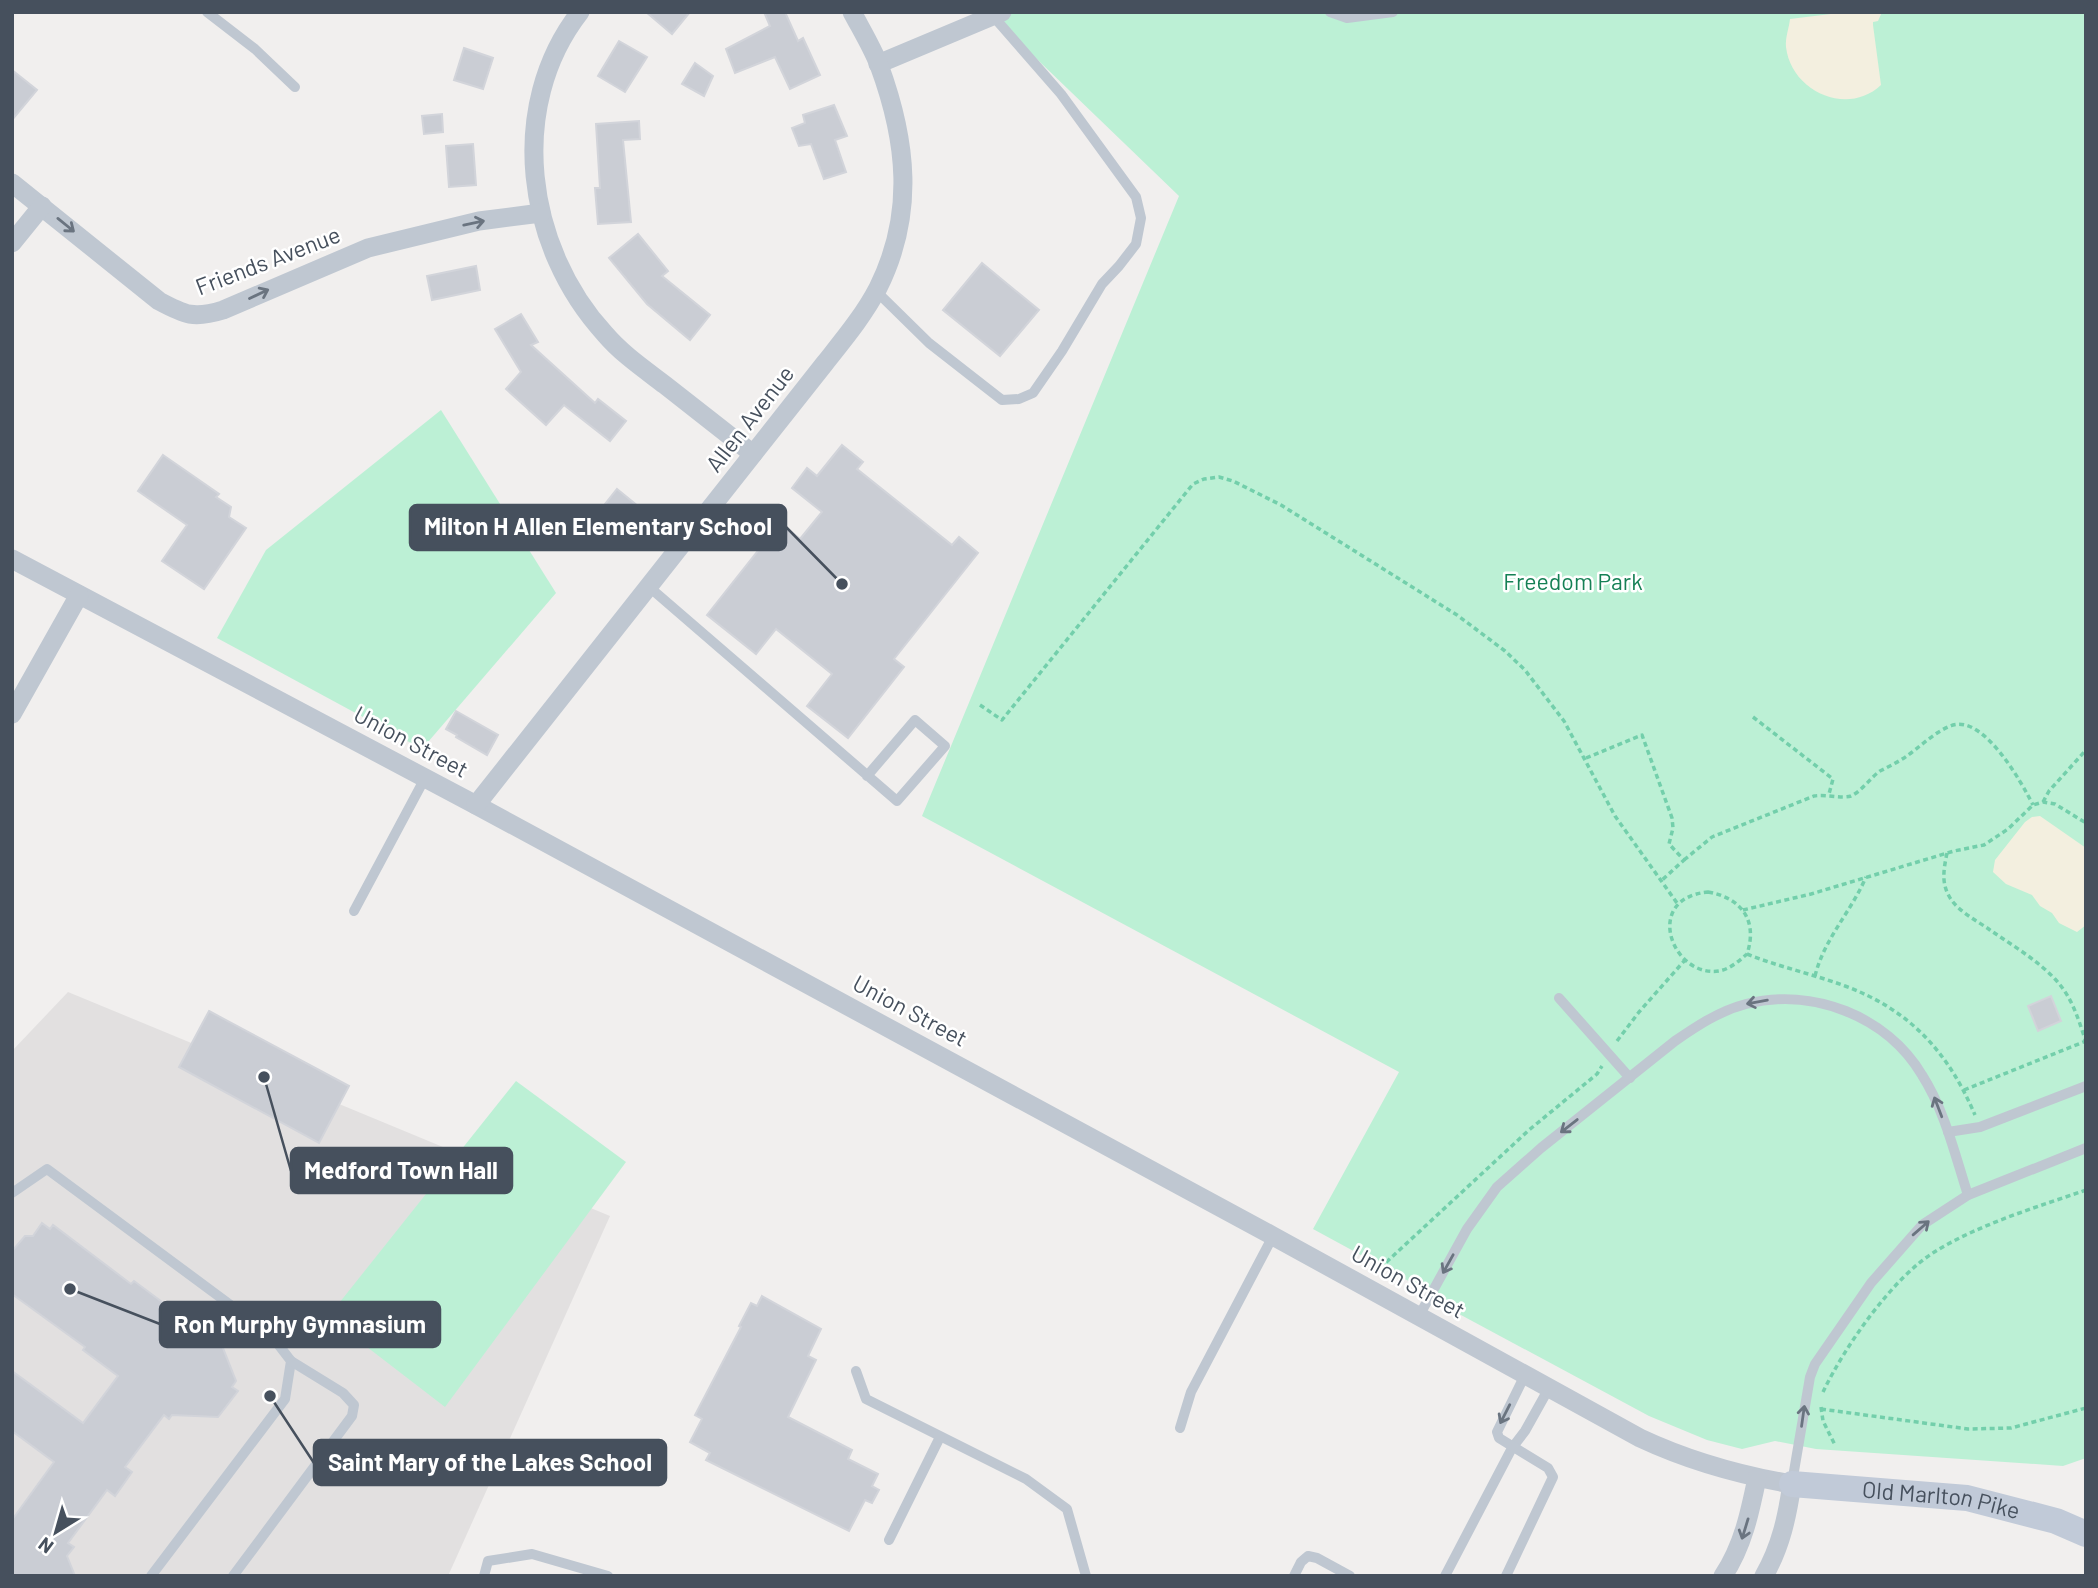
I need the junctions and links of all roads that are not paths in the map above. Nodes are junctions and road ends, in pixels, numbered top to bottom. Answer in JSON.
{"nodes":[{"id":1,"x":207,"y":12,"type":"edge"},
{"id":2,"x":580,"y":12,"type":"edge"},
{"id":3,"x":852,"y":12,"type":"edge"},
{"id":4,"x":1330,"y":12,"type":"edge"},
{"id":5,"x":1393,"y":12,"type":"edge"},
{"id":6,"x":997,"y":14,"type":"edge"},
{"id":7,"x":878,"y":64,"type":"junction"},
{"id":8,"x":295,"y":87,"type":"dead end"},
{"id":9,"x":12,"y":183,"type":"edge"},
{"id":10,"x":42,"y":206,"type":"junction"},
{"id":11,"x":541,"y":213,"type":"junction"},
{"id":12,"x":12,"y":243,"type":"edge"},
{"id":13,"x":876,"y":291,"type":"junction"},
{"id":14,"x":753,"y":454,"type":"junction"},
{"id":15,"x":12,"y":559,"type":"edge"},
{"id":16,"x":648,"y":586,"type":"junction"},
{"id":17,"x":79,"y":595,"type":"junction"},
{"id":18,"x":12,"y":714,"type":"edge"},
{"id":19,"x":867,"y":776,"type":"junction"},
{"id":20,"x":425,"y":778,"type":"junction"},
{"id":21,"x":476,"y":805,"type":"junction"},
{"id":22,"x":354,"y":911,"type":"dead end"},
{"id":23,"x":1559,"y":998,"type":"dead end"},
{"id":24,"x":1630,"y":1078,"type":"junction"},
{"id":25,"x":2086,"y":1086,"type":"edge"},
{"id":26,"x":1948,"y":1132,"type":"junction"},
{"id":27,"x":2086,"y":1148,"type":"edge"},
{"id":28,"x":12,"y":1193,"type":"edge"},
{"id":29,"x":1968,"y":1195,"type":"junction"},
{"id":30,"x":1273,"y":1236,"type":"junction"},
{"id":31,"x":1419,"y":1316,"type":"junction"},
{"id":32,"x":291,"y":1361,"type":"junction"},
{"id":33,"x":856,"y":1371,"type":"dead end"},
{"id":34,"x":1525,"y":1375,"type":"junction"},
{"id":35,"x":1549,"y":1388,"type":"junction"},
{"id":36,"x":1180,"y":1428,"type":"dead end"},
{"id":37,"x":940,"y":1437,"type":"junction"},
{"id":38,"x":1512,"y":1448,"type":"junction"},
{"id":39,"x":1757,"y":1478,"type":"junction"},
{"id":40,"x":1792,"y":1484,"type":"junction"},
{"id":41,"x":2086,"y":1534,"type":"edge"},
{"id":42,"x":889,"y":1540,"type":"dead end"},
{"id":43,"x":151,"y":1576,"type":"edge"},
{"id":44,"x":233,"y":1576,"type":"edge"},
{"id":45,"x":484,"y":1576,"type":"edge"},
{"id":46,"x":608,"y":1576,"type":"edge"},
{"id":47,"x":1086,"y":1576,"type":"edge"},
{"id":48,"x":1294,"y":1576,"type":"edge"},
{"id":49,"x":1350,"y":1576,"type":"edge"},
{"id":50,"x":1445,"y":1576,"type":"edge"},
{"id":51,"x":1506,"y":1576,"type":"edge"},
{"id":52,"x":1723,"y":1576,"type":"edge"},
{"id":53,"x":1764,"y":1576,"type":"edge"}],
"edges":[{"from":1,"to":8,"type":"lane"},
{"from":2,"to":11,"type":"street"},
{"from":3,"to":7,"type":"street","name":"Allen Avenue"},
{"from":4,"to":5,"type":"lane"},
{"from":6,"to":7,"type":"street"},
{"from":6,"to":13,"type":"lane"},
{"from":7,"to":13,"type":"street","name":"Allen Avenue"},
{"from":9,"to":10,"type":"street","name":"Friends Avenue"},
{"from":10,"to":11,"type":"street","name":"Friends Avenue","one_way":true},
{"from":10,"to":12,"type":"street"},
{"from":11,"to":14,"type":"street"},
{"from":13,"to":14,"type":"street","name":"Allen Avenue"},
{"from":14,"to":16,"type":"street","name":"Allen Avenue"},
{"from":15,"to":17,"type":"street","name":"Union Street"},
{"from":16,"to":19,"type":"lane"},
{"from":16,"to":21,"type":"street","name":"Allen Avenue"},
{"from":17,"to":18,"type":"street"},
{"from":17,"to":20,"type":"street","name":"Union Street"},
{"from":19,"to":19,"type":"lane"},
{"from":20,"to":21,"type":"street","name":"Union Street"},
{"from":20,"to":22,"type":"lane"},
{"from":21,"to":30,"type":"street","name":"Union Street"},
{"from":23,"to":24,"type":"lane"},
{"from":26,"to":24,"type":"lane","one_way":true},
{"from":24,"to":31,"type":"lane","one_way":true},
{"from":25,"to":26,"type":"lane"},
{"from":26,"to":29,"type":"lane"},
{"from":27,"to":29,"type":"lane"},
{"from":28,"to":32,"type":"lane"},
{"from":40,"to":29,"type":"lane","one_way":true},
{"from":30,"to":31,"type":"street","name":"Union Street"},
{"from":30,"to":36,"type":"lane"},
{"from":31,"to":34,"type":"street","name":"Union Street"},
{"from":32,"to":43,"type":"lane"},
{"from":32,"to":44,"type":"lane"},
{"from":33,"to":37,"type":"lane"},
{"from":34,"to":35,"type":"street","name":"Union Street"},
{"from":34,"to":38,"type":"lane","one_way":true},
{"from":35,"to":38,"type":"lane"},
{"from":35,"to":39,"type":"street","name":"Union Street"},
{"from":37,"to":42,"type":"lane"},
{"from":37,"to":47,"type":"lane"},
{"from":38,"to":50,"type":"lane"},
{"from":38,"to":51,"type":"lane"},
{"from":39,"to":40,"type":"street","name":"Union Street"},
{"from":39,"to":52,"type":"street","one_way":true},
{"from":40,"to":41,"type":"street","name":"Old Marlton Pike"},
{"from":40,"to":53,"type":"street"},
{"from":45,"to":46,"type":"lane"},
{"from":48,"to":49,"type":"lane"}]}
